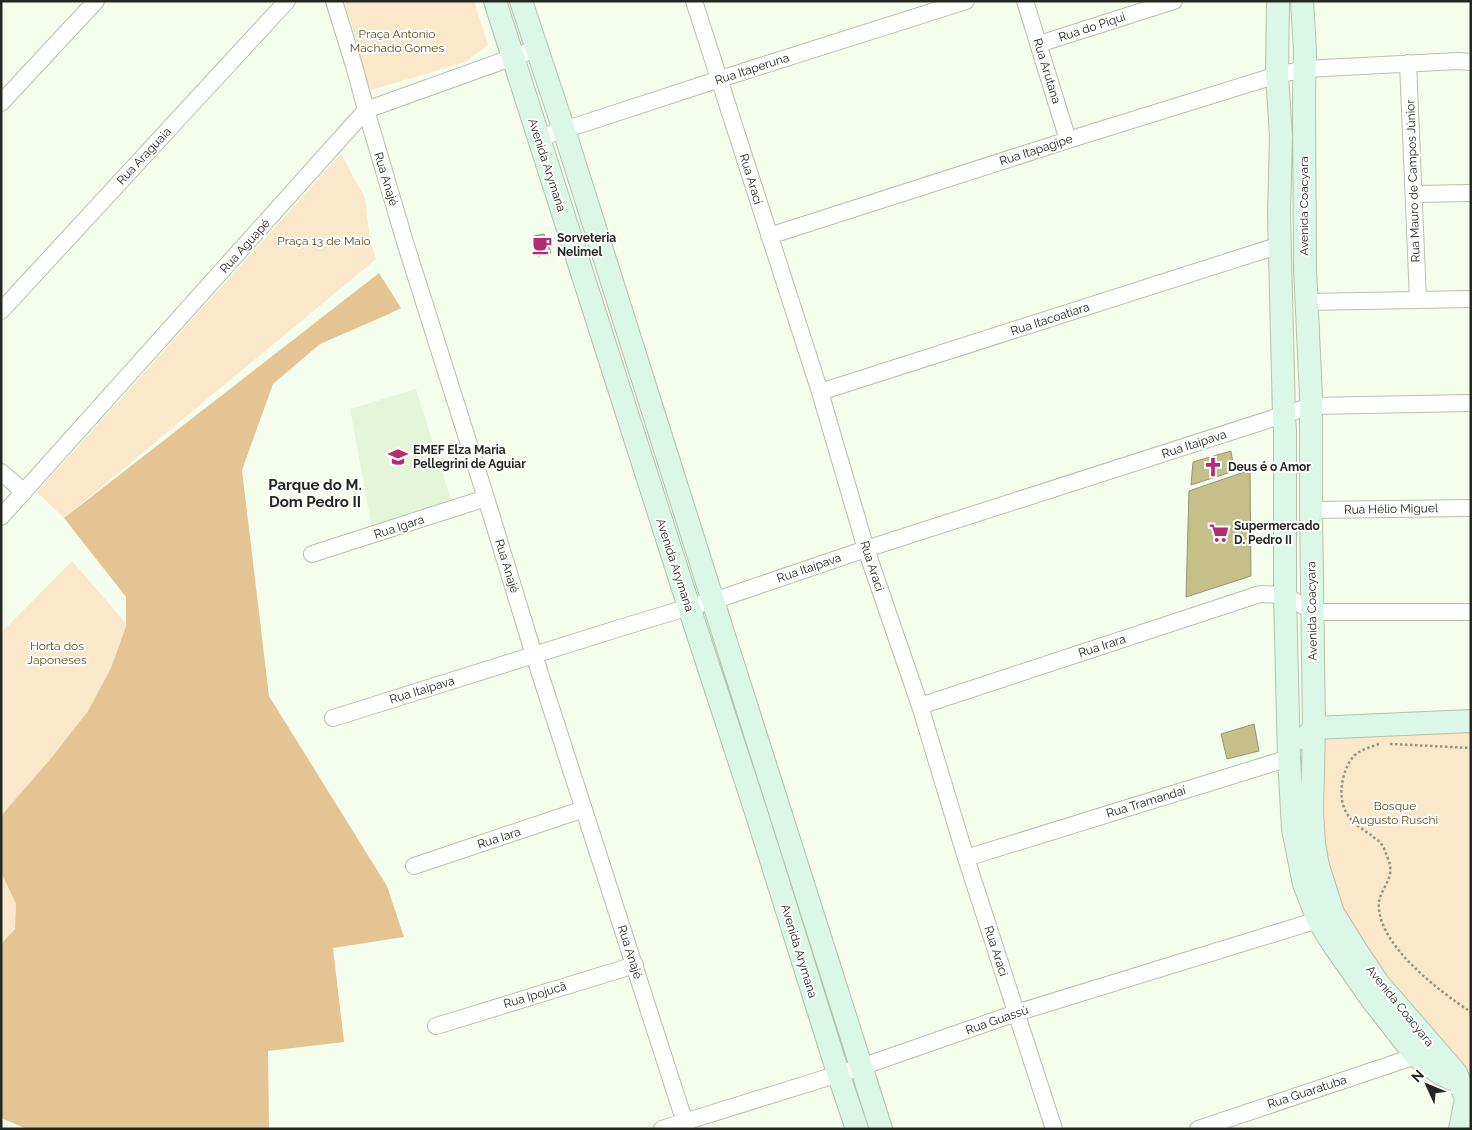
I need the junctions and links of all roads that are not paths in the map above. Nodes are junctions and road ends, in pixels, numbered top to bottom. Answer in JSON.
{"nodes":[{"id":1,"x":96,"y":1,"type":"edge"},
{"id":2,"x":287,"y":1,"type":"edge"},
{"id":3,"x":334,"y":1,"type":"edge"},
{"id":4,"x":495,"y":1,"type":"edge"},
{"id":5,"x":521,"y":1,"type":"edge"},
{"id":6,"x":694,"y":1,"type":"edge"},
{"id":7,"x":966,"y":1,"type":"edge"},
{"id":8,"x":1026,"y":1,"type":"edge"},
{"id":9,"x":1174,"y":1,"type":"edge"},
{"id":10,"x":1278,"y":1,"type":"edge"},
{"id":11,"x":1302,"y":1,"type":"edge"},
{"id":12,"x":1127,"y":8,"type":"edge"},
{"id":13,"x":1039,"y":44,"type":"junction"},
{"id":14,"x":536,"y":49,"type":"junction"},
{"id":15,"x":513,"y":58,"type":"junction"},
{"id":16,"x":1471,"y":62,"type":"edge"},
{"id":17,"x":1408,"y":63,"type":"junction"},
{"id":18,"x":1305,"y":69,"type":"junction"},
{"id":19,"x":1277,"y":75,"type":"junction"},
{"id":20,"x":720,"y":79,"type":"junction"},
{"id":21,"x":1,"y":103,"type":"edge"},
{"id":22,"x":366,"y":110,"type":"junction"},
{"id":23,"x":564,"y":130,"type":"junction"},
{"id":24,"x":538,"y":138,"type":"junction"},
{"id":25,"x":1068,"y":140,"type":"junction"},
{"id":26,"x":1471,"y":193,"type":"edge"},
{"id":27,"x":1414,"y":194,"type":"junction"},
{"id":28,"x":769,"y":236,"type":"junction"},
{"id":29,"x":1280,"y":245,"type":"junction"},
{"id":30,"x":1471,"y":299,"type":"edge"},
{"id":31,"x":1418,"y":300,"type":"junction"},
{"id":32,"x":1306,"y":302,"type":"junction"},
{"id":33,"x":1,"y":311,"type":"edge"},
{"id":34,"x":820,"y":392,"type":"junction"},
{"id":35,"x":1471,"y":403,"type":"edge"},
{"id":36,"x":1311,"y":406,"type":"junction"},
{"id":37,"x":1284,"y":416,"type":"junction"},
{"id":38,"x":1,"y":472,"type":"edge"},
{"id":39,"x":24,"y":492,"type":"junction"},
{"id":40,"x":486,"y":498,"type":"junction"},
{"id":41,"x":1471,"y":508,"type":"edge"},
{"id":42,"x":1311,"y":510,"type":"junction"},
{"id":43,"x":1,"y":517,"type":"edge"},
{"id":44,"x":866,"y":549,"type":"junction"},
{"id":45,"x":312,"y":554,"type":"dead end"},
{"id":46,"x":1285,"y":595,"type":"junction"},
{"id":47,"x":713,"y":601,"type":"junction"},
{"id":48,"x":688,"y":607,"type":"junction"},
{"id":49,"x":1313,"y":612,"type":"junction"},
{"id":50,"x":1471,"y":612,"type":"edge"},
{"id":51,"x":534,"y":655,"type":"junction"},
{"id":52,"x":920,"y":706,"type":"junction"},
{"id":53,"x":333,"y":718,"type":"dead end"},
{"id":54,"x":1471,"y":720,"type":"edge"},
{"id":55,"x":1314,"y":728,"type":"junction"},
{"id":56,"x":1289,"y":758,"type":"junction"},
{"id":57,"x":584,"y":809,"type":"junction"},
{"id":58,"x":966,"y":858,"type":"junction"},
{"id":59,"x":414,"y":866,"type":"dead end"},
{"id":60,"x":1326,"y":916,"type":"junction"},
{"id":61,"x":635,"y":965,"type":"junction"},
{"id":62,"x":1016,"y":1013,"type":"junction"},
{"id":63,"x":436,"y":1026,"type":"dead end"},
{"id":64,"x":1416,"y":1056,"type":"junction"},
{"id":65,"x":861,"y":1067,"type":"junction"},
{"id":66,"x":838,"y":1073,"type":"junction"},
{"id":67,"x":1465,"y":1094,"type":"edge"},
{"id":68,"x":686,"y":1125,"type":"edge"},
{"id":69,"x":662,"y":1129,"type":"edge"},
{"id":70,"x":857,"y":1129,"type":"edge"},
{"id":71,"x":881,"y":1129,"type":"edge"},
{"id":72,"x":1054,"y":1129,"type":"edge"},
{"id":73,"x":1198,"y":1129,"type":"edge"},
{"id":74,"x":1460,"y":1129,"type":"edge"}],
"edges":[{"from":1,"to":21,"type":"street"},
{"from":2,"to":33,"type":"street","name":"Rua Araguaia"},
{"from":3,"to":22,"type":"street","name":"Rua Anajé"},
{"from":4,"to":15,"type":"street","name":"Avenida Arymana"},
{"from":5,"to":14,"type":"street","name":"Avenida Arymana"},
{"from":6,"to":20,"type":"street","name":"Rua Araci"},
{"from":7,"to":20,"type":"street","name":"Rua Itaperuna"},
{"from":8,"to":13,"type":"street","name":"Rua Arutana"},
{"from":9,"to":12,"type":"street","name":"Rua do Piqui"},
{"from":10,"to":19,"type":"street","name":"Avenida Coacyara"},
{"from":11,"to":18,"type":"street","name":"Avenida Coacyara"},
{"from":12,"to":13,"type":"street","name":"Rua do Piqui"},
{"from":13,"to":25,"type":"street","name":"Rua Arutana"},
{"from":14,"to":15,"type":"street","name":"Rua Aguapé"},
{"from":14,"to":23,"type":"street","name":"Avenida Arymana"},
{"from":15,"to":22,"type":"street","name":"Rua Aguapé"},
{"from":15,"to":24,"type":"street","name":"Avenida Arymana"},
{"from":16,"to":17,"type":"street","name":"Rua Itapagipe"},
{"from":17,"to":18,"type":"street","name":"Rua Itapagipe"},
{"from":17,"to":27,"type":"street","name":"Rua Mauro de Campos Júnior"},
{"from":18,"to":19,"type":"street","name":"Rua Itapagipe"},
{"from":18,"to":32,"type":"street","name":"Avenida Coacyara"},
{"from":19,"to":25,"type":"street","name":"Rua Itapagipe"},
{"from":19,"to":29,"type":"street","name":"Avenida Coacyara"},
{"from":20,"to":23,"type":"street","name":"Rua Itaperuna"},
{"from":20,"to":28,"type":"street","name":"Rua Araci"},
{"from":22,"to":39,"type":"street","name":"Rua Aguapé"},
{"from":22,"to":40,"type":"street","name":"Rua Anajé"},
{"from":23,"to":24,"type":"street","name":"Rua Itaperuna"},
{"from":23,"to":47,"type":"street","name":"Avenida Arymana"},
{"from":24,"to":48,"type":"street","name":"Avenida Arymana"},
{"from":25,"to":28,"type":"street","name":"Rua Itapagipe"},
{"from":26,"to":27,"type":"street"},
{"from":27,"to":31,"type":"street","name":"Rua Mauro de Campos Júnior"},
{"from":28,"to":34,"type":"street","name":"Rua Araci"},
{"from":29,"to":34,"type":"street","name":"Rua Itacoatiara"},
{"from":29,"to":37,"type":"street","name":"Avenida Coacyara"},
{"from":30,"to":31,"type":"street"},
{"from":31,"to":32,"type":"street"},
{"from":32,"to":36,"type":"street","name":"Avenida Coacyara"},
{"from":34,"to":44,"type":"street","name":"Rua Araci"},
{"from":35,"to":36,"type":"street","name":"Rua Itaipava"},
{"from":36,"to":37,"type":"street","name":"Rua Itaipava"},
{"from":36,"to":42,"type":"street","name":"Avenida Coacyara"},
{"from":37,"to":44,"type":"street","name":"Rua Itaipava"},
{"from":37,"to":46,"type":"street","name":"Avenida Coacyara"},
{"from":38,"to":39,"type":"street"},
{"from":39,"to":43,"type":"street","name":"Rua Aguapé"},
{"from":40,"to":45,"type":"street","name":"Rua Igara"},
{"from":40,"to":51,"type":"street","name":"Rua Anajé"},
{"from":41,"to":42,"type":"street","name":"Rua Hélio Miguel"},
{"from":42,"to":49,"type":"street","name":"Avenida Coacyara"},
{"from":44,"to":47,"type":"street","name":"Rua Itaipava"},
{"from":44,"to":52,"type":"street","name":"Rua Araci"},
{"from":46,"to":49,"type":"street"},
{"from":46,"to":52,"type":"street","name":"Rua Irara"},
{"from":46,"to":56,"type":"street","name":"Avenida Coacyara"},
{"from":47,"to":48,"type":"street","name":"Rua Itaipava"},
{"from":47,"to":65,"type":"street","name":"Avenida Arymana"},
{"from":48,"to":51,"type":"street","name":"Rua Itaipava"},
{"from":48,"to":66,"type":"street","name":"Avenida Arymana"},
{"from":49,"to":50,"type":"street"},
{"from":49,"to":55,"type":"street","name":"Avenida Coacyara"},
{"from":51,"to":53,"type":"street","name":"Rua Itaipava"},
{"from":51,"to":57,"type":"street","name":"Rua Anajé"},
{"from":52,"to":58,"type":"street","name":"Rua Araci"},
{"from":54,"to":55,"type":"street"},
{"from":55,"to":56,"type":"street"},
{"from":55,"to":60,"type":"street","name":"Avenida Coacyara"},
{"from":56,"to":58,"type":"street","name":"Rua Tramandaí"},
{"from":56,"to":60,"type":"street","name":"Avenida Coacyara"},
{"from":57,"to":59,"type":"street","name":"Rua Iara"},
{"from":57,"to":61,"type":"street","name":"Rua Anajé"},
{"from":58,"to":62,"type":"street","name":"Rua Araci"},
{"from":60,"to":62,"type":"street","name":"Rua Guassú"},
{"from":60,"to":64,"type":"street","name":"Avenida Coacyara"},
{"from":60,"to":67,"type":"street","name":"Avenida Coacyara"},
{"from":61,"to":63,"type":"street","name":"Rua Ipojucã"},
{"from":61,"to":68,"type":"street","name":"Rua Anajé"},
{"from":62,"to":65,"type":"street","name":"Rua Guassú"},
{"from":62,"to":72,"type":"street","name":"Rua Araci"},
{"from":64,"to":67,"type":"street","name":"Avenida Coacyara"},
{"from":64,"to":73,"type":"street","name":"Rua Guaratuba"},
{"from":65,"to":66,"type":"street","name":"Rua Guassú"},
{"from":65,"to":71,"type":"street","name":"Avenida Arymana"},
{"from":66,"to":68,"type":"street","name":"Rua Guassú"},
{"from":66,"to":70,"type":"street","name":"Avenida Arymana"},
{"from":67,"to":74,"type":"street"},
{"from":68,"to":69,"type":"street","name":"Rua Guassú"}]}
